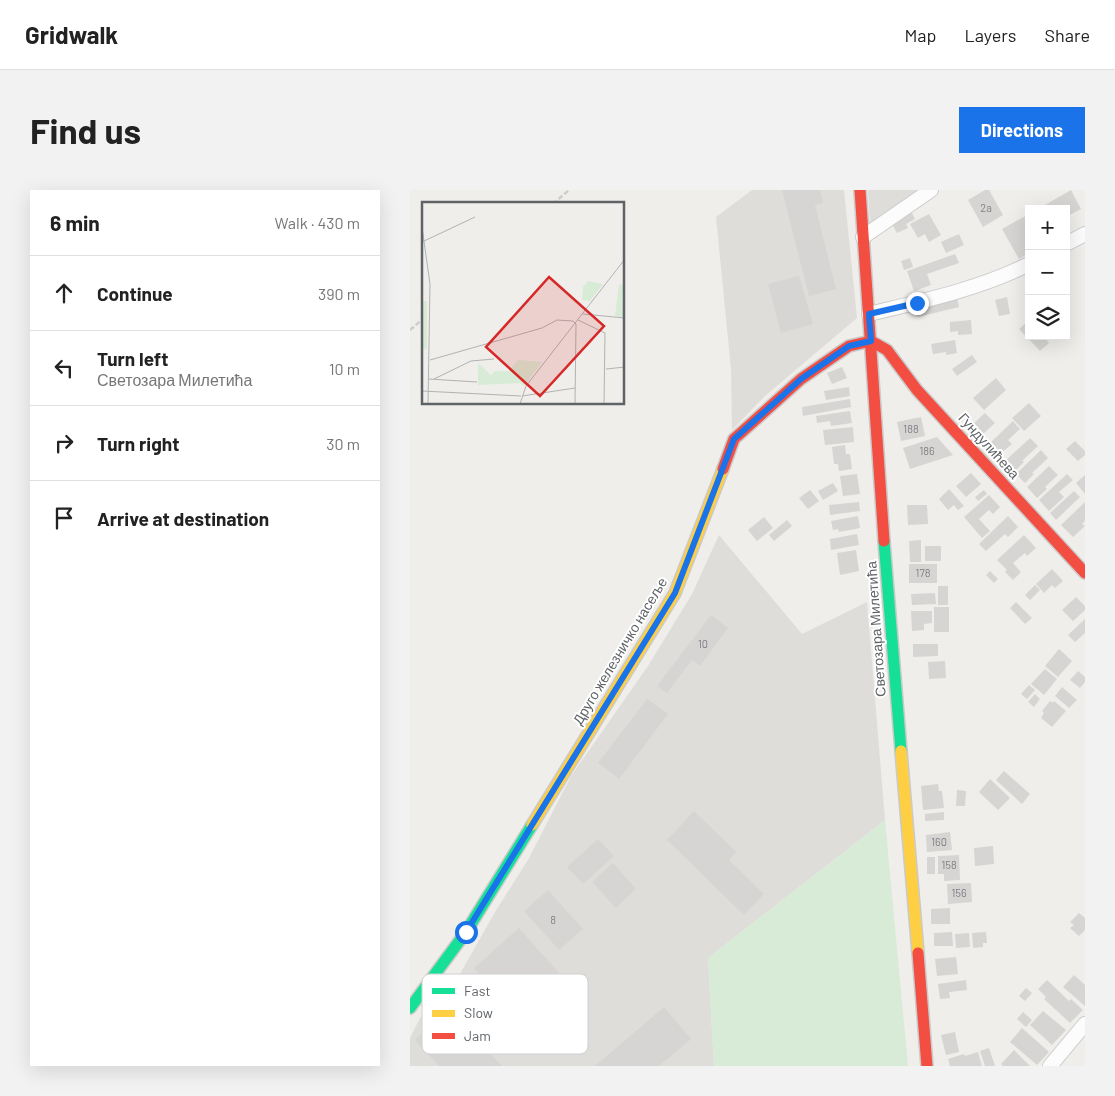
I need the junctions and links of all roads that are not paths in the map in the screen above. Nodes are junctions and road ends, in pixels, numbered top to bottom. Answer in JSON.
{"nodes":[{"id":1,"x":860,"y":190,"type":"edge"},
{"id":2,"x":930,"y":190,"type":"edge"},
{"id":3,"x":1085,"y":234,"type":"edge"},
{"id":4,"x":863,"y":237,"type":"junction"},
{"id":5,"x":1070,"y":242,"type":"edge"},
{"id":6,"x":1025,"y":266,"type":"edge"},
{"id":7,"x":869,"y":314,"type":"junction"},
{"id":8,"x":871,"y":341,"type":"junction"},
{"id":9,"x":1085,"y":573,"type":"edge"},
{"id":10,"x":435,"y":974,"type":"edge"},
{"id":11,"x":422,"y":992,"type":"edge"},
{"id":12,"x":410,"y":1008,"type":"edge"},
{"id":13,"x":1085,"y":1024,"type":"edge"},
{"id":14,"x":927,"y":1066,"type":"edge"},
{"id":15,"x":1050,"y":1066,"type":"edge"}],
"edges":[{"from":1,"to":4,"type":"street","name":"Светозара Милетића"},
{"from":2,"to":4,"type":"street"},
{"from":3,"to":5,"type":"street"},
{"from":4,"to":7,"type":"street","name":"Светозара Милетића"},
{"from":6,"to":7,"type":"street"},
{"from":7,"to":8,"type":"street","name":"Светозара Милетића"},
{"from":8,"to":9,"type":"street","name":"Гундулићева"},
{"from":8,"to":10,"type":"street","name":"Друго железничко насеље"},
{"from":8,"to":14,"type":"street","name":"Светозара Милетића"},
{"from":11,"to":12,"type":"street","name":"Друго железничко насеље"},
{"from":13,"to":15,"type":"street"}]}
